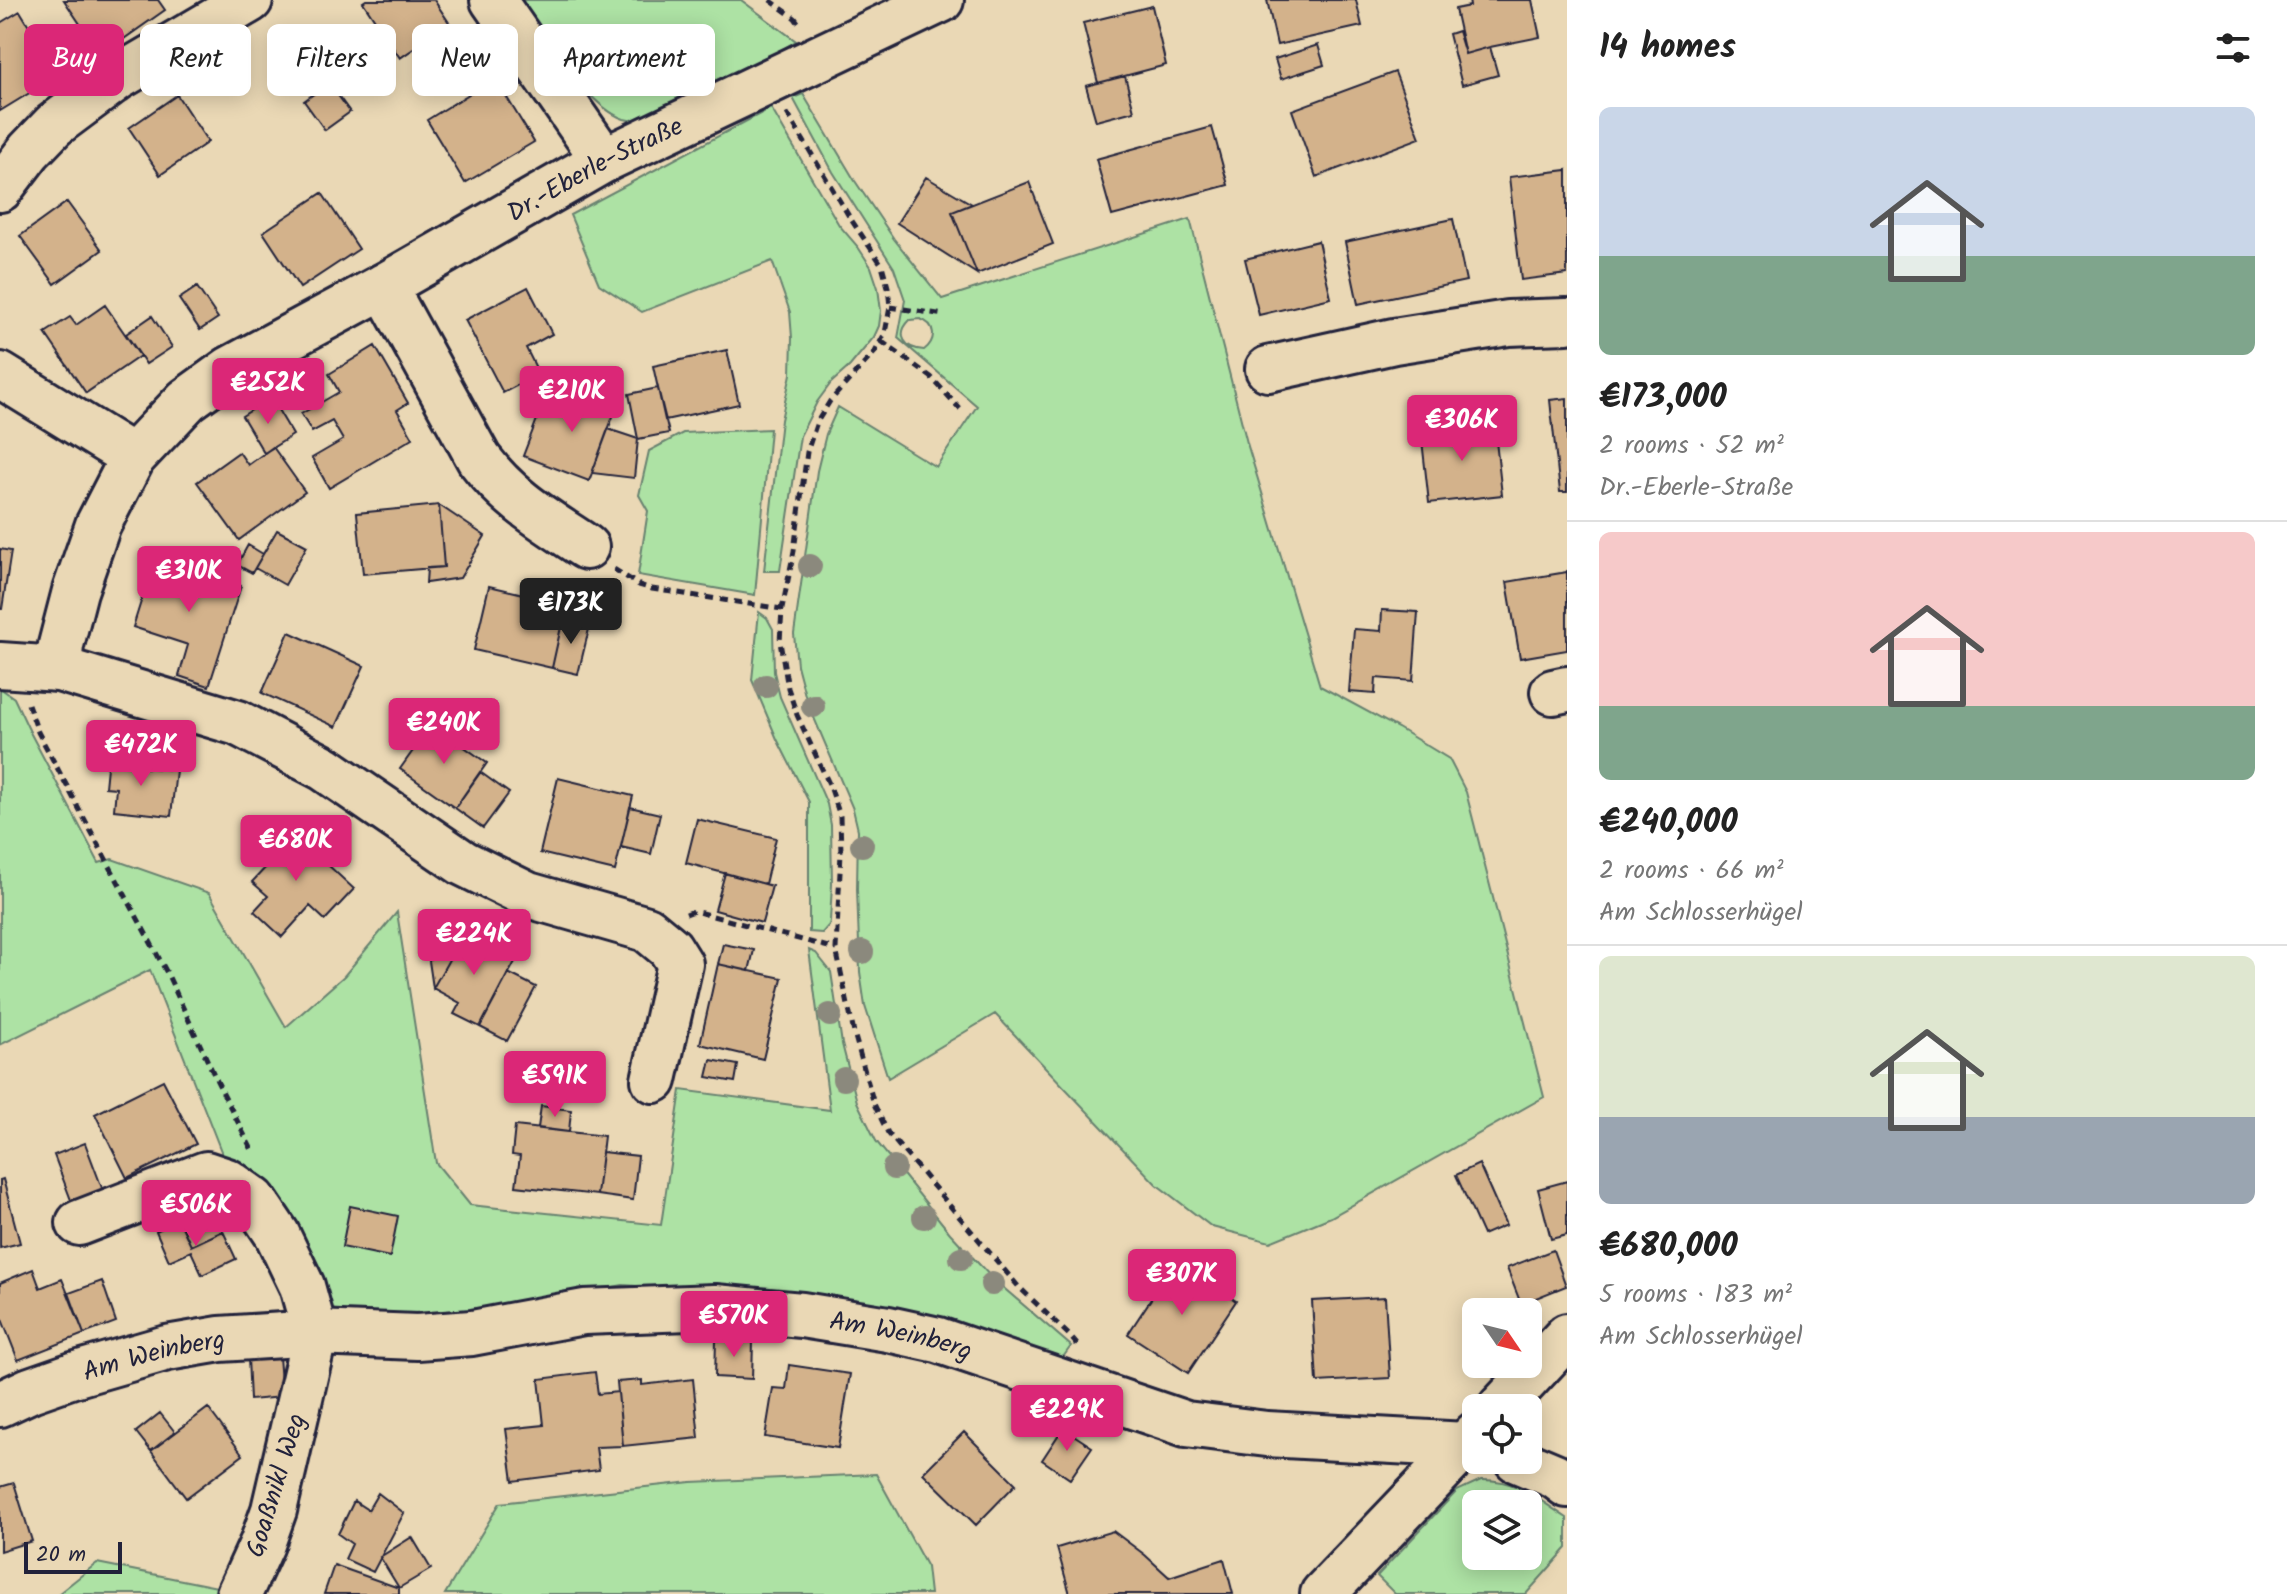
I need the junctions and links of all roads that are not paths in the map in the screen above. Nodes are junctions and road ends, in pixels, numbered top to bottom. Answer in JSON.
{"nodes":[{"id":1,"x":250,"y":0,"type":"edge"},
{"id":2,"x":493,"y":0,"type":"edge"},
{"id":3,"x":941,"y":0,"type":"edge"},
{"id":4,"x":604,"y":160,"type":"junction"},
{"id":5,"x":0,"y":189,"type":"edge"},
{"id":6,"x":384,"y":286,"type":"junction"},
{"id":7,"x":1567,"y":321,"type":"edge"},
{"id":8,"x":1268,"y":369,"type":"dead end"},
{"id":9,"x":0,"y":375,"type":"edge"},
{"id":10,"x":133,"y":457,"type":"junction"},
{"id":11,"x":586,"y":547,"type":"road end"},
{"id":12,"x":27,"y":667,"type":"edge"},
{"id":13,"x":654,"y":1080,"type":"dead end"},
{"id":14,"x":79,"y":1223,"type":"dead end"},
{"id":15,"x":315,"y":1333,"type":"junction"},
{"id":16,"x":1567,"y":1336,"type":"edge"},
{"id":17,"x":1513,"y":1394,"type":"edge"},
{"id":18,"x":0,"y":1404,"type":"edge"},
{"id":19,"x":1462,"y":1442,"type":"edge"},
{"id":20,"x":1462,"y":1453,"type":"edge"},
{"id":21,"x":1542,"y":1471,"type":"edge"},
{"id":22,"x":1567,"y":1485,"type":"edge"},
{"id":23,"x":239,"y":1594,"type":"edge"},
{"id":24,"x":1323,"y":1594,"type":"edge"}],
"edges":[{"from":1,"to":5,"type":"street"},
{"from":2,"to":4,"type":"street"},
{"from":3,"to":4,"type":"street","name":"Dr.-Eberle-Straße"},
{"from":4,"to":6,"type":"street","name":"Dr.-Eberle-Straße"},
{"from":6,"to":10,"type":"street","name":"Dr.-Eberle-Straße"},
{"from":6,"to":11,"type":"street"},
{"from":7,"to":8,"type":"street"},
{"from":9,"to":10,"type":"street"},
{"from":10,"to":12,"type":"street","name":"Dr.-Eberle-Straße"},
{"from":12,"to":13,"type":"street"},
{"from":14,"to":15,"type":"street"},
{"from":15,"to":18,"type":"street","name":"Am Weinberg"},
{"from":15,"to":19,"type":"street","name":"Am Weinberg"},
{"from":15,"to":23,"type":"street","name":"Goaßnikl Weg"},
{"from":16,"to":17,"type":"street"},
{"from":20,"to":24,"type":"street"},
{"from":21,"to":22,"type":"street"}]}
